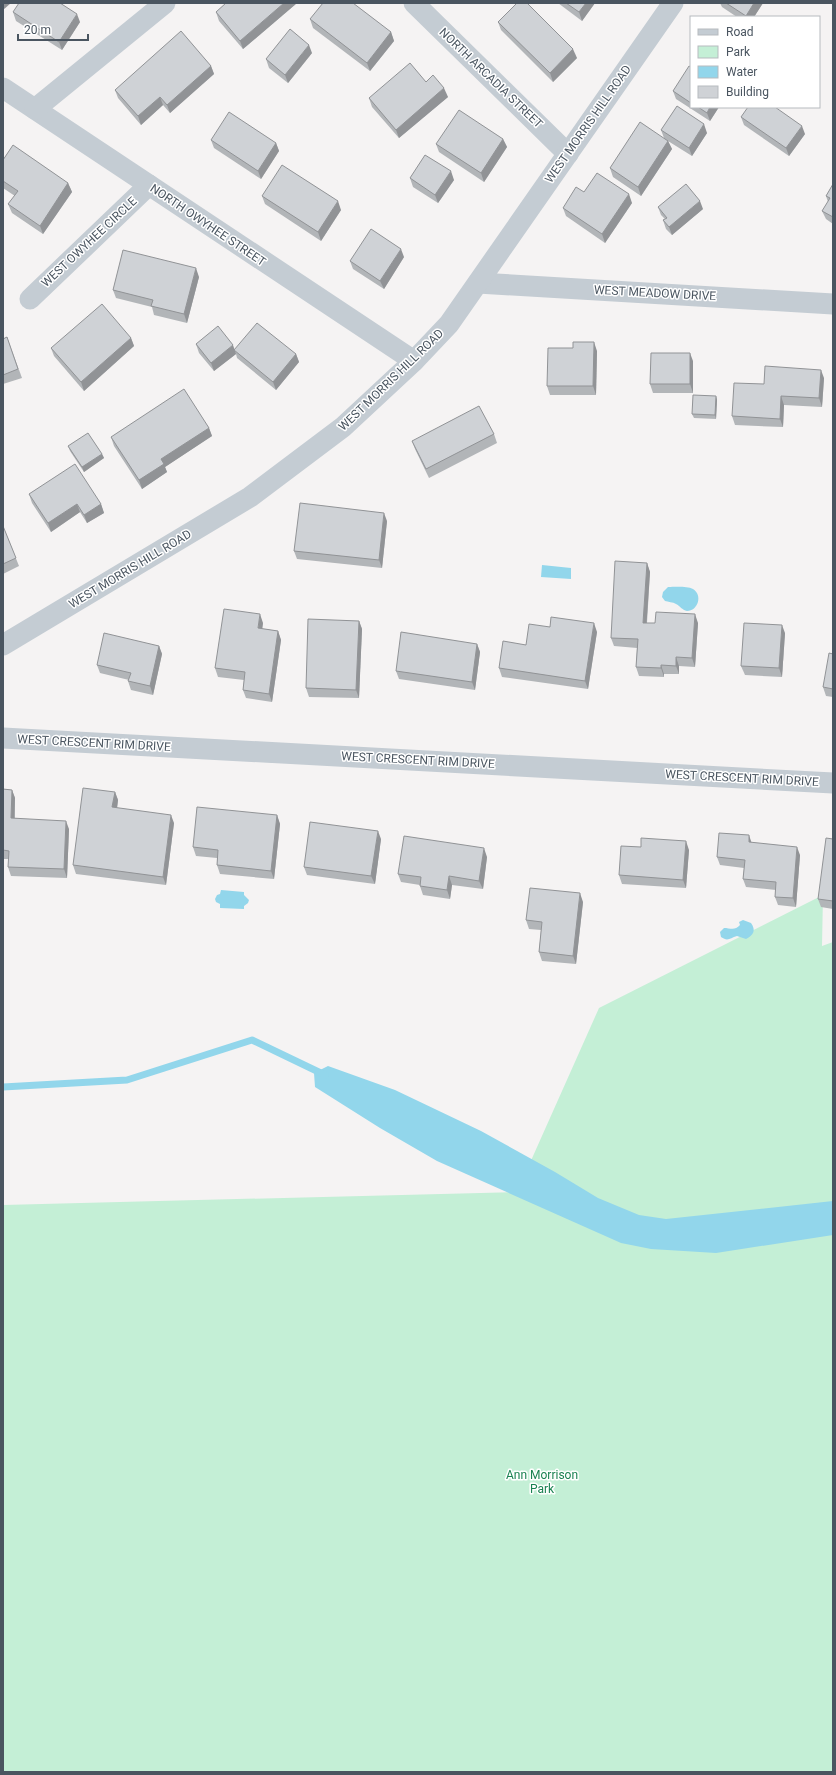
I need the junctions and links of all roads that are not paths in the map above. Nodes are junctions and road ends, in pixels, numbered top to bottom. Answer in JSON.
{"nodes":[{"id":1,"x":165,"y":3,"type":"edge"},
{"id":2,"x":414,"y":3,"type":"edge"},
{"id":3,"x":673,"y":3,"type":"edge"},
{"id":4,"x":3,"y":88,"type":"edge"},
{"id":5,"x":35,"y":109,"type":"junction"},
{"id":6,"x":568,"y":154,"type":"junction"},
{"id":7,"x":149,"y":185,"type":"junction"},
{"id":8,"x":478,"y":283,"type":"junction"},
{"id":9,"x":30,"y":299,"type":"dead end"},
{"id":10,"x":833,"y":304,"type":"edge"},
{"id":11,"x":414,"y":361,"type":"junction"},
{"id":12,"x":3,"y":645,"type":"edge"},
{"id":13,"x":3,"y":738,"type":"edge"},
{"id":14,"x":833,"y":783,"type":"edge"}],
"edges":[{"from":1,"to":5,"type":"street"},
{"from":2,"to":6,"type":"street","name":"NORTH ARCADIA STREET"},
{"from":3,"to":6,"type":"street","name":"WEST MORRIS HILL ROAD"},
{"from":4,"to":5,"type":"street","name":"NORTH OWYHEE STREET"},
{"from":5,"to":7,"type":"street","name":"NORTH OWYHEE STREET"},
{"from":6,"to":8,"type":"street","name":"WEST MORRIS HILL ROAD"},
{"from":7,"to":9,"type":"street","name":"WEST OWYHEE CIRCLE"},
{"from":7,"to":11,"type":"street","name":"NORTH OWYHEE STREET"},
{"from":8,"to":10,"type":"street","name":"WEST MEADOW DRIVE"},
{"from":8,"to":11,"type":"street","name":"WEST MORRIS HILL ROAD"},
{"from":11,"to":12,"type":"street","name":"WEST MORRIS HILL ROAD"},
{"from":13,"to":14,"type":"street","name":"WEST CRESCENT RIM DRIVE"}]}
